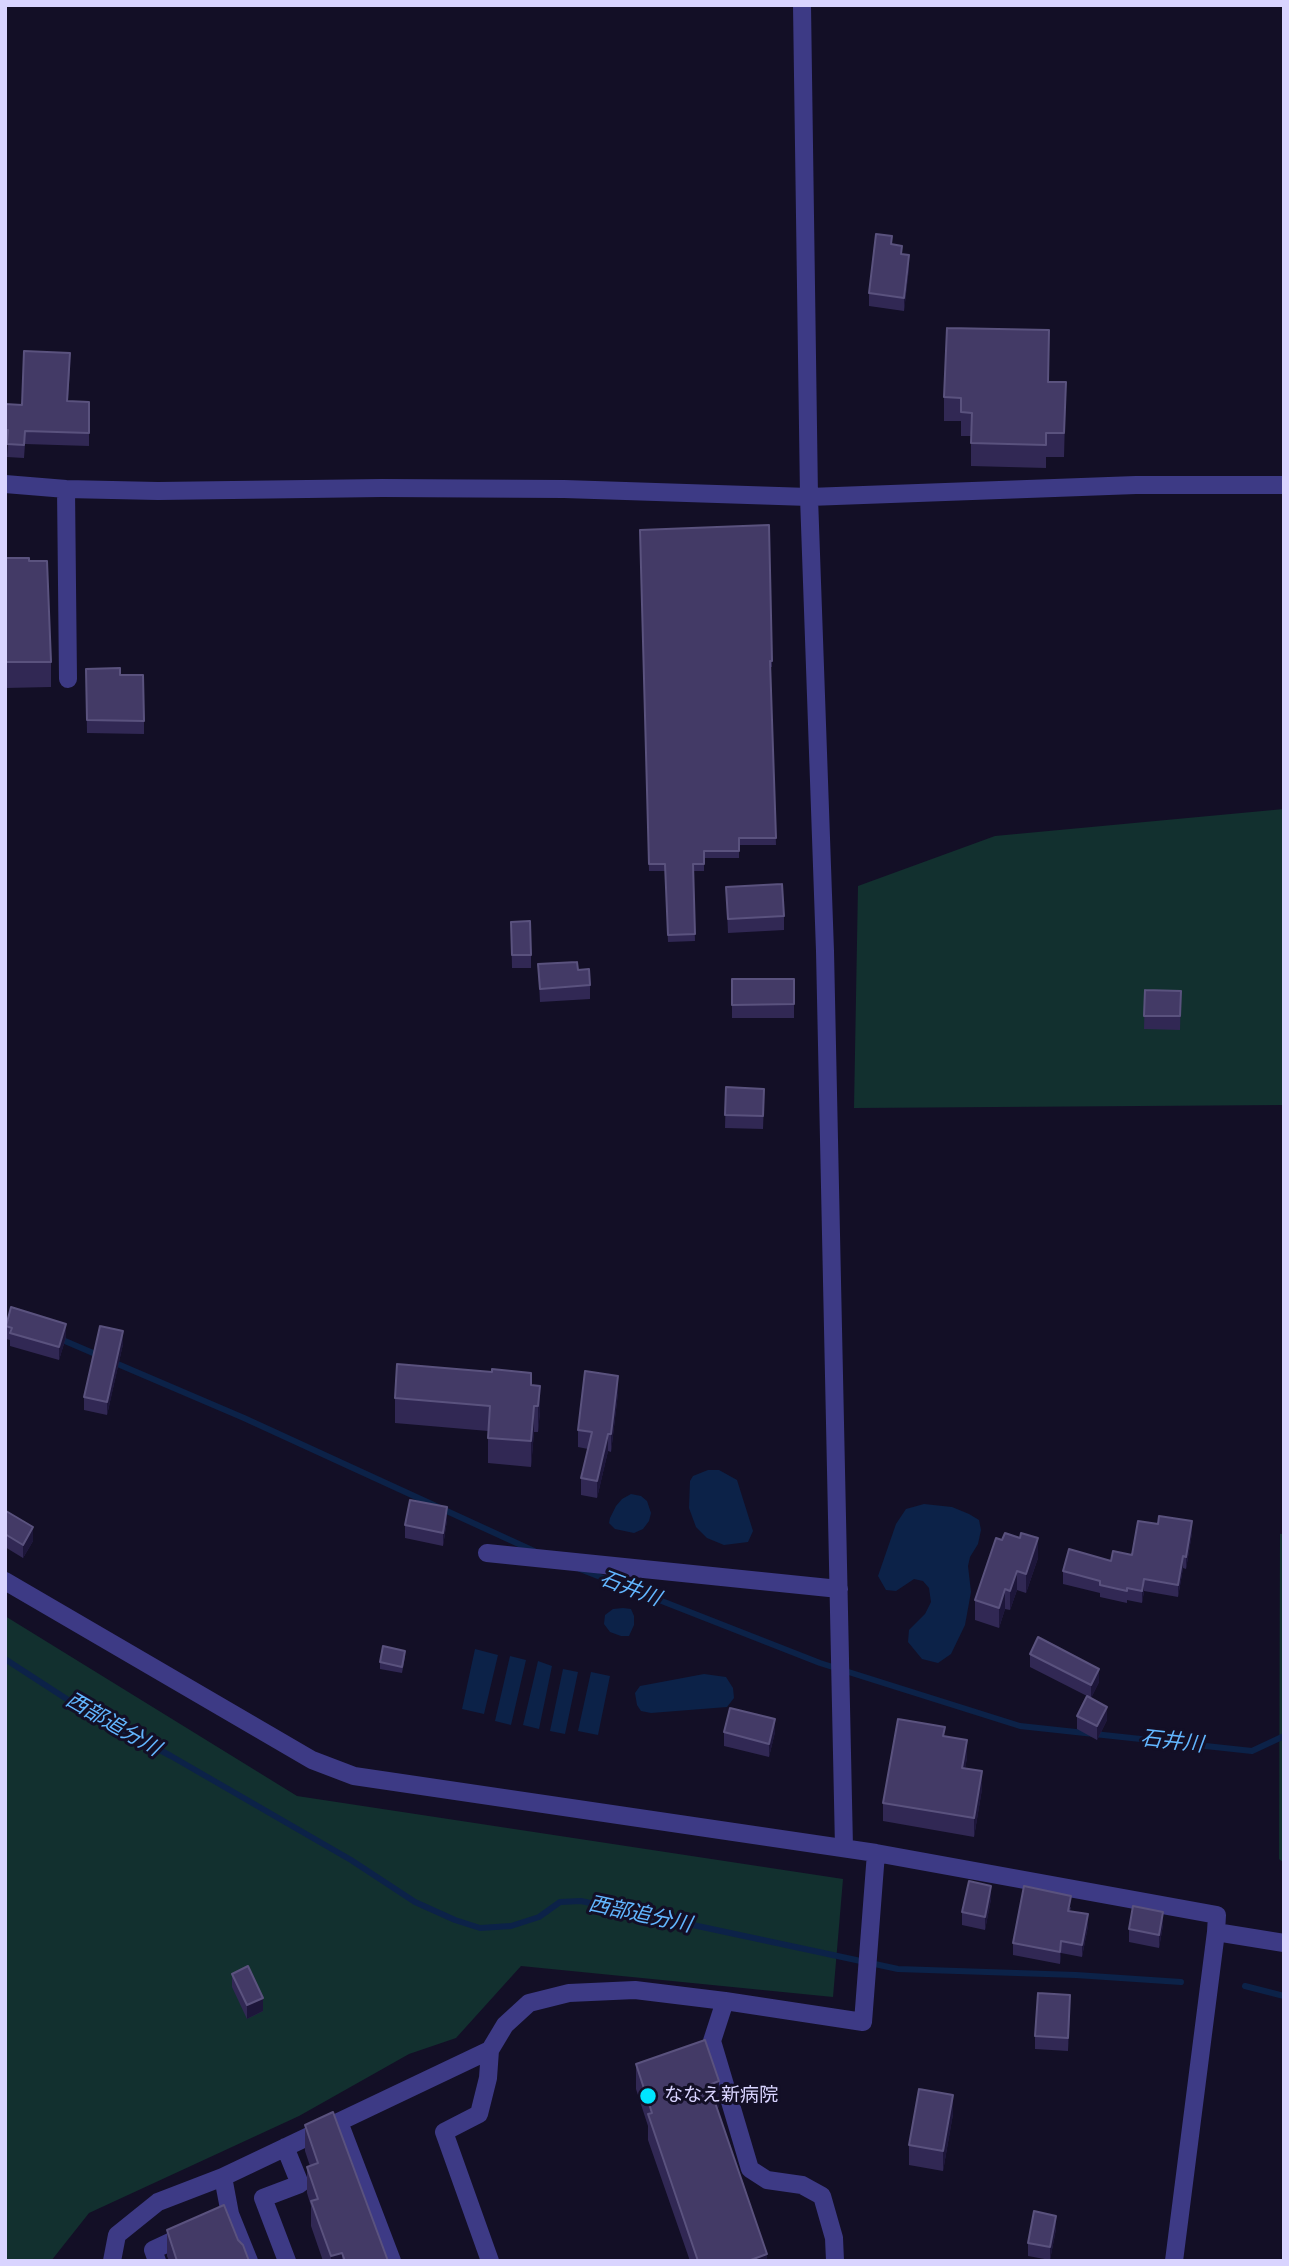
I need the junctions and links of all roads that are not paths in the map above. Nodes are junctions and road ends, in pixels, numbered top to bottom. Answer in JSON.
{"nodes":[{"id":1,"x":802,"y":5,"type":"edge"},
{"id":2,"x":5,"y":484,"type":"edge"},
{"id":3,"x":1284,"y":485,"type":"edge"},
{"id":4,"x":66,"y":489,"type":"junction"},
{"id":5,"x":809,"y":497,"type":"junction"},
{"id":6,"x":68,"y":679,"type":"dead end"},
{"id":7,"x":487,"y":1553,"type":"dead end"},
{"id":8,"x":5,"y":1581,"type":"edge"},
{"id":9,"x":839,"y":1588,"type":"junction"},
{"id":10,"x":844,"y":1847,"type":"junction"},
{"id":11,"x":876,"y":1853,"type":"junction"},
{"id":12,"x":1216,"y":1933,"type":"junction"},
{"id":13,"x":1284,"y":1943,"type":"edge"},
{"id":14,"x":725,"y":2001,"type":"junction"},
{"id":15,"x":490,"y":2050,"type":"junction"},
{"id":16,"x":339,"y":2122,"type":"junction"},
{"id":17,"x":285,"y":2147,"type":"junction"},
{"id":18,"x":223,"y":2176,"type":"junction"},
{"id":19,"x":230,"y":2214,"type":"junction"},
{"id":20,"x":282,"y":2259,"type":"edge"},
{"id":21,"x":111,"y":2261,"type":"edge"},
{"id":22,"x":157,"y":2261,"type":"edge"},
{"id":23,"x":248,"y":2261,"type":"edge"},
{"id":24,"x":392,"y":2261,"type":"edge"},
{"id":25,"x":490,"y":2261,"type":"edge"},
{"id":26,"x":835,"y":2261,"type":"edge"},
{"id":27,"x":1174,"y":2261,"type":"edge"}],
"edges":[{"from":1,"to":5,"type":"street"},
{"from":2,"to":4,"type":"street"},
{"from":3,"to":5,"type":"street"},
{"from":4,"to":5,"type":"street"},
{"from":4,"to":6,"type":"street"},
{"from":5,"to":9,"type":"street"},
{"from":7,"to":9,"type":"street"},
{"from":8,"to":10,"type":"street"},
{"from":9,"to":10,"type":"street"},
{"from":10,"to":11,"type":"street"},
{"from":11,"to":12,"type":"street"},
{"from":11,"to":14,"type":"street"},
{"from":12,"to":13,"type":"street"},
{"from":12,"to":27,"type":"street"},
{"from":14,"to":15,"type":"street"},
{"from":14,"to":26,"type":"street"},
{"from":15,"to":16,"type":"street"},
{"from":15,"to":25,"type":"street"},
{"from":16,"to":17,"type":"street"},
{"from":16,"to":24,"type":"street"},
{"from":17,"to":18,"type":"street"},
{"from":17,"to":20,"type":"street"},
{"from":18,"to":19,"type":"street"},
{"from":18,"to":21,"type":"street"},
{"from":19,"to":22,"type":"street"},
{"from":19,"to":23,"type":"street"}]}
